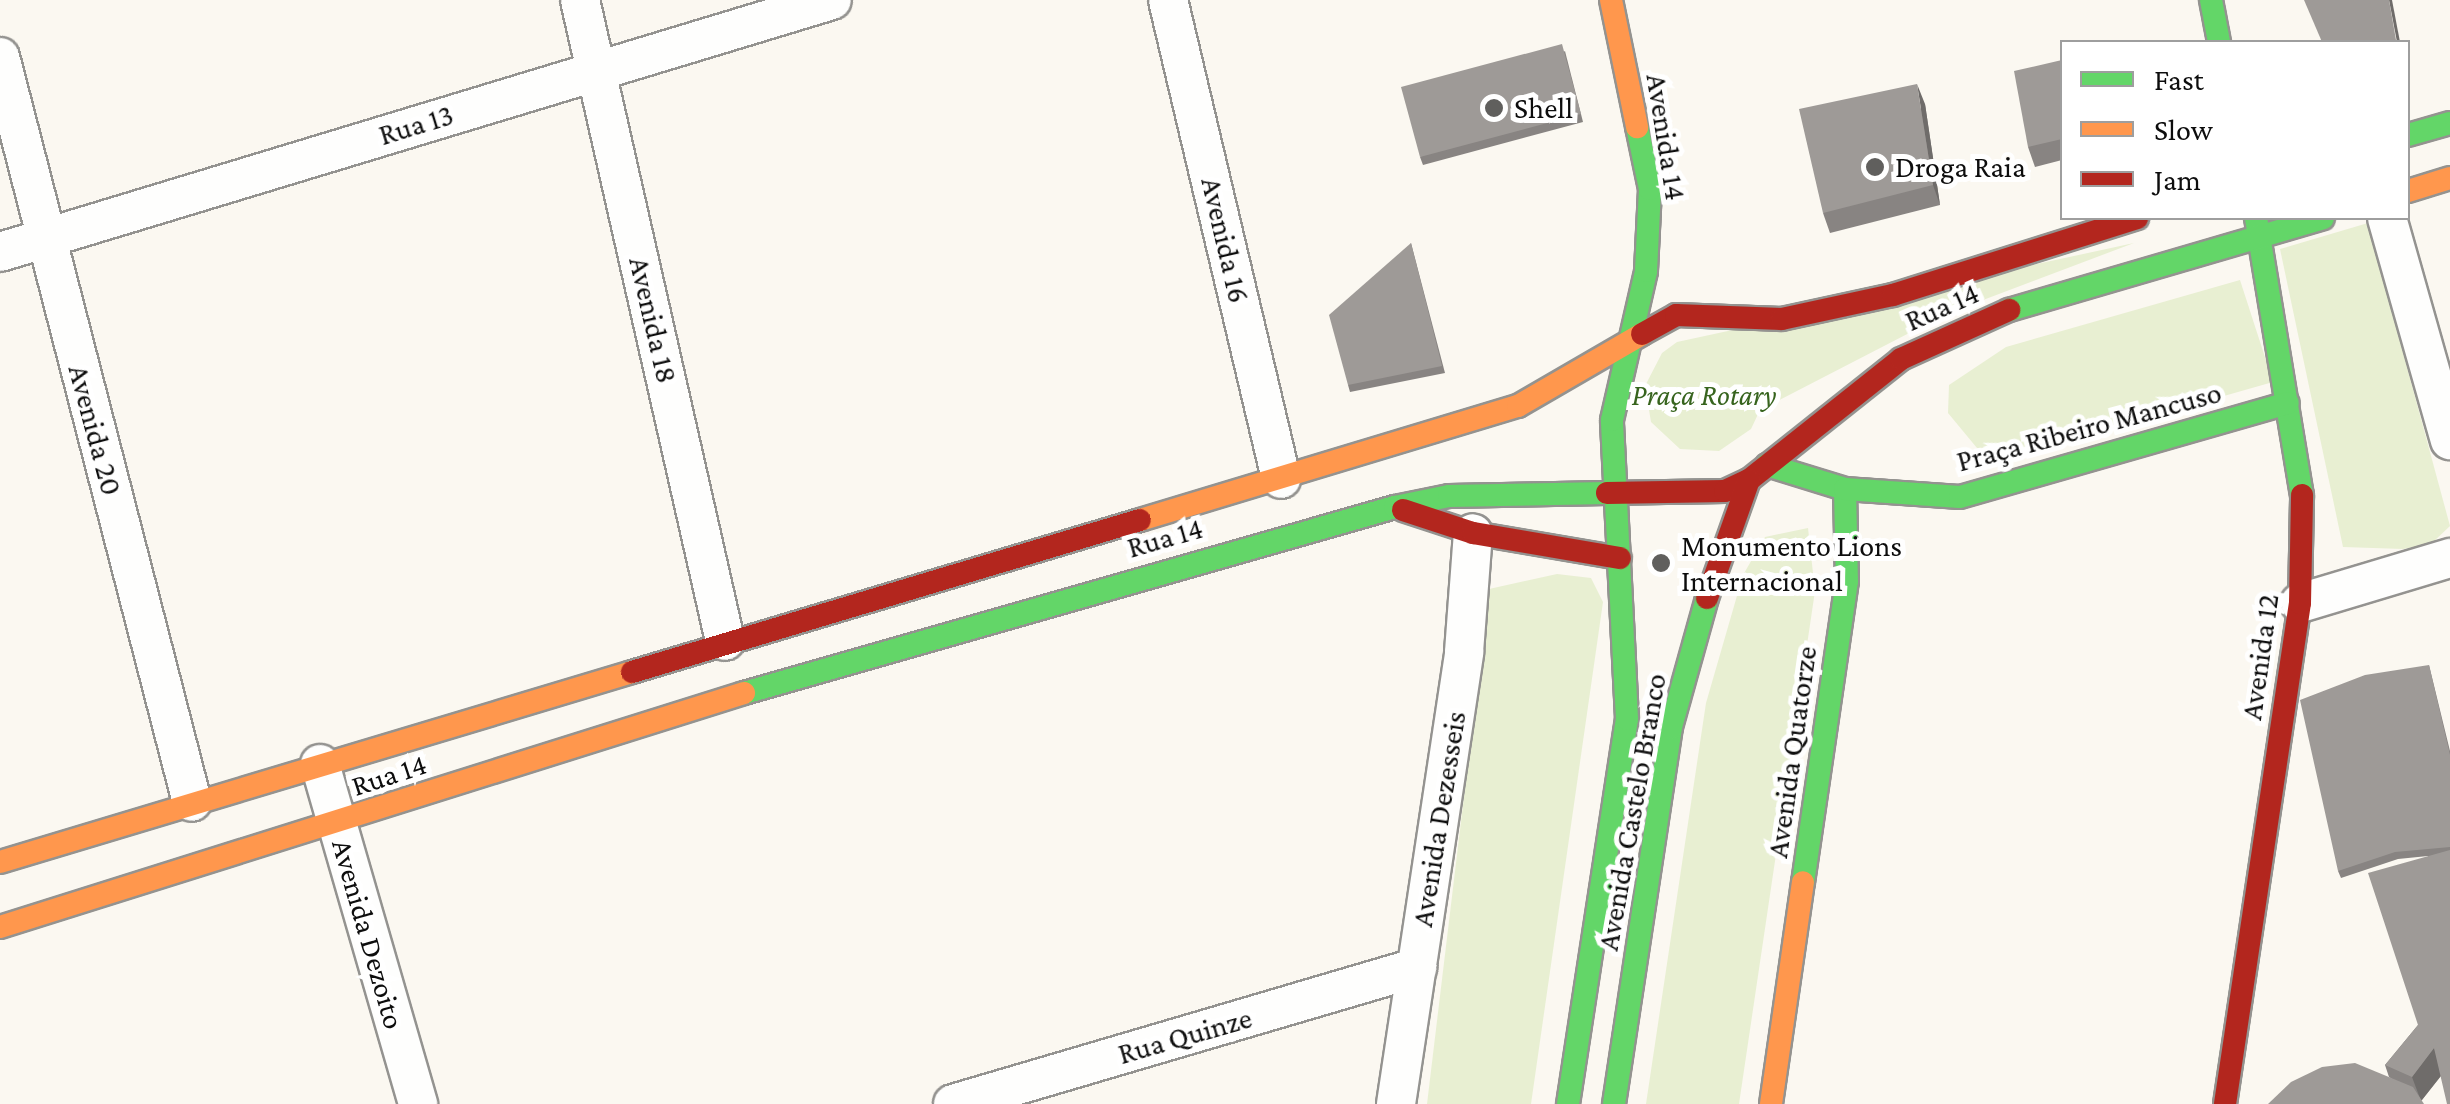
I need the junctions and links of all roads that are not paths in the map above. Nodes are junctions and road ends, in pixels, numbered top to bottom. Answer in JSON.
{"nodes":[{"id":1,"x":580,"y":0,"type":"edge"},
{"id":2,"x":832,"y":0,"type":"edge"},
{"id":3,"x":1168,"y":0,"type":"edge"},
{"id":4,"x":1611,"y":0,"type":"edge"},
{"id":5,"x":2211,"y":0,"type":"edge"},
{"id":6,"x":2220,"y":40,"type":"edge"},
{"id":7,"x":0,"y":57,"type":"edge"},
{"id":8,"x":597,"y":70,"type":"junction"},
{"id":9,"x":2450,"y":123,"type":"edge"},
{"id":10,"x":2410,"y":135,"type":"edge"},
{"id":11,"x":2450,"y":178,"type":"edge"},
{"id":12,"x":2410,"y":190,"type":"edge"},
{"id":13,"x":2131,"y":220,"type":"edge"},
{"id":14,"x":2309,"y":220,"type":"edge"},
{"id":15,"x":2388,"y":220,"type":"edge"},
{"id":16,"x":2259,"y":227,"type":"edge"},
{"id":17,"x":45,"y":238,"type":"junction"},
{"id":18,"x":0,"y":252,"type":"edge"},
{"id":19,"x":1632,"y":343,"type":"junction"},
{"id":20,"x":2288,"y":403,"type":"junction"},
{"id":21,"x":2450,"y":440,"type":"edge"},
{"id":22,"x":1758,"y":472,"type":"junction"},
{"id":23,"x":1281,"y":479,"type":"junction"},
{"id":24,"x":1845,"y":490,"type":"junction"},
{"id":25,"x":1618,"y":497,"type":"junction"},
{"id":26,"x":1395,"y":507,"type":"junction"},
{"id":27,"x":1473,"y":534,"type":"junction"},
{"id":28,"x":1620,"y":558,"type":"junction"},
{"id":29,"x":2450,"y":558,"type":"edge"},
{"id":30,"x":2300,"y":603,"type":"junction"},
{"id":31,"x":725,"y":641,"type":"junction"},
{"id":32,"x":1627,"y":719,"type":"junction"},
{"id":33,"x":1671,"y":727,"type":"junction"},
{"id":34,"x":320,"y":764,"type":"junction"},
{"id":35,"x":192,"y":802,"type":"junction"},
{"id":36,"x":336,"y":823,"type":"junction"},
{"id":37,"x":0,"y":862,"type":"edge"},
{"id":38,"x":0,"y":927,"type":"edge"},
{"id":39,"x":1417,"y":967,"type":"junction"},
{"id":40,"x":418,"y":1104,"type":"edge"},
{"id":41,"x":952,"y":1104,"type":"edge"},
{"id":42,"x":1396,"y":1104,"type":"edge"},
{"id":43,"x":1568,"y":1104,"type":"edge"},
{"id":44,"x":1614,"y":1104,"type":"edge"},
{"id":45,"x":1771,"y":1104,"type":"edge"},
{"id":46,"x":2225,"y":1104,"type":"edge"}],
"edges":[{"from":1,"to":8,"type":"street","name":"Avenida 18"},
{"from":2,"to":8,"type":"street","name":"Rua 13"},
{"from":3,"to":23,"type":"street","name":"Avenida 16"},
{"from":4,"to":19,"type":"main road","name":"Avenida 14"},
{"from":5,"to":6,"type":"main road"},
{"from":7,"to":17,"type":"street","name":"Avenida 20"},
{"from":8,"to":17,"type":"street","name":"Rua 13"},
{"from":8,"to":31,"type":"street","name":"Avenida 18"},
{"from":9,"to":10,"type":"main road"},
{"from":11,"to":12,"type":"main road"},
{"from":13,"to":19,"type":"main road","name":"Rua 14"},
{"from":14,"to":16,"type":"main road","name":"Rua 14"},
{"from":15,"to":21,"type":"street"},
{"from":16,"to":20,"type":"main road","name":"Avenida 12"},
{"from":16,"to":22,"type":"main road","name":"Rua 14"},
{"from":17,"to":18,"type":"street","name":"Rua 13"},
{"from":17,"to":35,"type":"street","name":"Avenida 20"},
{"from":19,"to":23,"type":"main road","name":"Rua 14"},
{"from":19,"to":25,"type":"main road","name":"Avenida 14"},
{"from":20,"to":24,"type":"main road","name":"Praça Ribeiro Mancuso"},
{"from":20,"to":30,"type":"main road","name":"Avenida 12"},
{"from":22,"to":24,"type":"main road"},
{"from":22,"to":25,"type":"main road","name":"Rua 14"},
{"from":22,"to":33,"type":"main road","name":"Avenida Castelo Branco"},
{"from":23,"to":31,"type":"main road","name":"Rua 14"},
{"from":24,"to":45,"type":"main road","name":"Avenida Quatorze"},
{"from":25,"to":26,"type":"main road","name":"Rua 14"},
{"from":25,"to":28,"type":"main road","name":"Avenida Castelo Branco"},
{"from":26,"to":27,"type":"main road"},
{"from":26,"to":36,"type":"main road","name":"Rua 14"},
{"from":27,"to":28,"type":"main road"},
{"from":27,"to":39,"type":"street","name":"Avenida Dezesseis"},
{"from":28,"to":32,"type":"main road","name":"Avenida Castelo Branco"},
{"from":29,"to":30,"type":"street"},
{"from":30,"to":46,"type":"main road","name":"Avenida 12"},
{"from":31,"to":34,"type":"main road","name":"Rua 14"},
{"from":32,"to":33,"type":"main road"},
{"from":32,"to":43,"type":"main road","name":"Avenida Castelo Branco"},
{"from":33,"to":44,"type":"main road","name":"Avenida Castelo Branco"},
{"from":34,"to":35,"type":"main road","name":"Rua 14"},
{"from":34,"to":36,"type":"street","name":"Avenida Dezoito"},
{"from":35,"to":37,"type":"main road","name":"Rua 14"},
{"from":36,"to":38,"type":"main road","name":"Rua 14"},
{"from":36,"to":40,"type":"street","name":"Avenida Dezoito"},
{"from":39,"to":41,"type":"street","name":"Rua Quinze"},
{"from":39,"to":42,"type":"street","name":"Avenida Dezesseis"}]}
